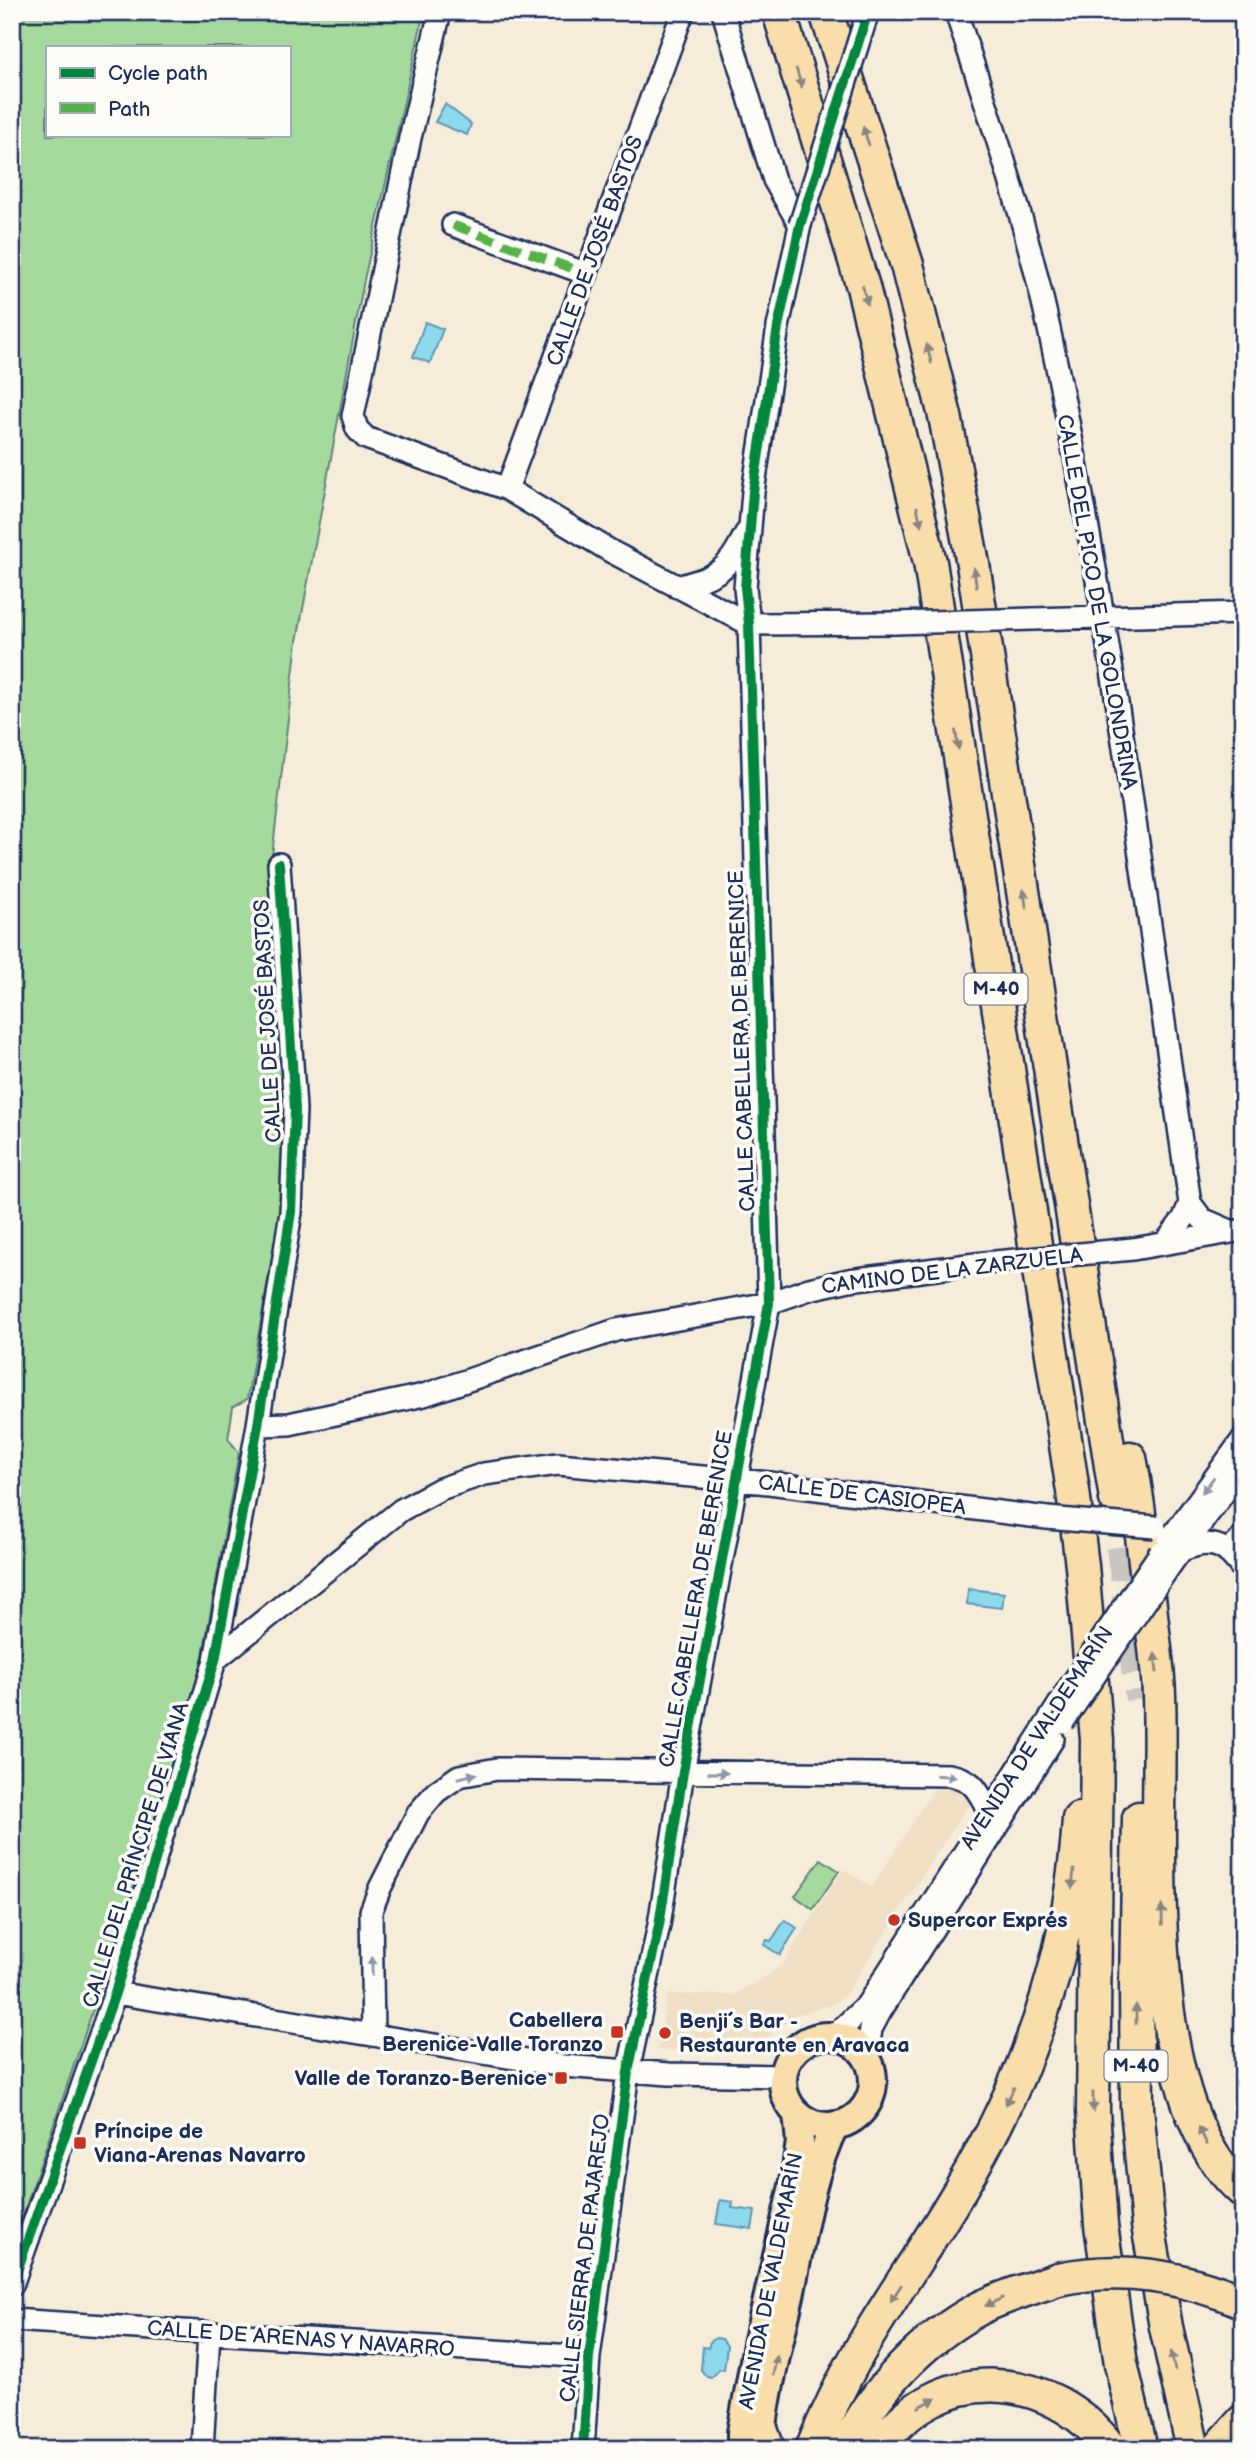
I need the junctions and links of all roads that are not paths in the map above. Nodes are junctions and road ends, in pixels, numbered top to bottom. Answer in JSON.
{"nodes":[{"id":1,"x":440,"y":12,"type":"edge"},
{"id":2,"x":683,"y":12,"type":"edge"},
{"id":3,"x":723,"y":12,"type":"edge"},
{"id":4,"x":779,"y":12,"type":"edge"},
{"id":5,"x":826,"y":12,"type":"edge"},
{"id":6,"x":868,"y":12,"type":"edge"},
{"id":7,"x":956,"y":12,"type":"edge"},
{"id":8,"x":453,"y":225,"type":"dead end"},
{"id":9,"x":800,"y":225,"type":"junction"},
{"id":10,"x":587,"y":274,"type":"junction"},
{"id":11,"x":507,"y":489,"type":"junction"},
{"id":12,"x":751,"y":525,"type":"junction"},
{"id":13,"x":677,"y":587,"type":"junction"},
{"id":14,"x":1243,"y":614,"type":"edge"},
{"id":15,"x":1104,"y":617,"type":"junction"},
{"id":16,"x":749,"y":624,"type":"junction"},
{"id":17,"x":279,"y":864,"type":"dead end"},
{"id":18,"x":1030,"y":934,"type":"junction"},
{"id":19,"x":1190,"y":1203,"type":"junction"},
{"id":20,"x":1236,"y":1231,"type":"edge"},
{"id":21,"x":1166,"y":1242,"type":"junction"},
{"id":22,"x":769,"y":1303,"type":"junction"},
{"id":23,"x":258,"y":1425,"type":"junction"},
{"id":24,"x":1243,"y":1439,"type":"edge"},
{"id":25,"x":1242,"y":1468,"type":"edge"},
{"id":26,"x":738,"y":1480,"type":"junction"},
{"id":27,"x":1243,"y":1492,"type":"edge"},
{"id":28,"x":1116,"y":1499,"type":"tunnel mouth"},
{"id":29,"x":1243,"y":1536,"type":"edge"},
{"id":30,"x":1172,"y":1544,"type":"junction"},
{"id":31,"x":1225,"y":1549,"type":"junction"},
{"id":32,"x":1082,"y":1566,"type":"junction"},
{"id":33,"x":1243,"y":1570,"type":"edge"},
{"id":34,"x":215,"y":1660,"type":"junction"},
{"id":35,"x":1141,"y":1699,"type":"tunnel mouth"},
{"id":36,"x":1062,"y":1712,"type":"junction"},
{"id":37,"x":683,"y":1772,"type":"junction"},
{"id":38,"x":989,"y":1811,"type":"junction"},
{"id":39,"x":116,"y":1993,"type":"junction"},
{"id":40,"x":373,"y":2034,"type":"junction"},
{"id":41,"x":833,"y":2036,"type":"junction"},
{"id":42,"x":867,"y":2058,"type":"junction"},
{"id":43,"x":628,"y":2071,"type":"junction"},
{"id":44,"x":783,"y":2076,"type":"junction"},
{"id":45,"x":797,"y":2114,"type":"junction"},
{"id":46,"x":835,"y":2125,"type":"junction"},
{"id":47,"x":1243,"y":2191,"type":"edge"},
{"id":48,"x":12,"y":2285,"type":"edge"},
{"id":49,"x":1242,"y":2301,"type":"edge"},
{"id":50,"x":12,"y":2320,"type":"edge"},
{"id":51,"x":209,"y":2333,"type":"junction"},
{"id":52,"x":589,"y":2357,"type":"junction"},
{"id":53,"x":1192,"y":2442,"type":"edge"},
{"id":54,"x":758,"y":2445,"type":"edge"},
{"id":55,"x":202,"y":2449,"type":"edge"},
{"id":56,"x":583,"y":2449,"type":"edge"},
{"id":57,"x":812,"y":2449,"type":"edge"},
{"id":58,"x":845,"y":2449,"type":"edge"},
{"id":59,"x":878,"y":2449,"type":"edge"},
{"id":60,"x":1111,"y":2449,"type":"edge"},
{"id":61,"x":1141,"y":2449,"type":"edge"}],
"edges":[{"from":1,"to":11,"type":"street"},
{"from":2,"to":10,"type":"street","name":"CALLE DE JOSÉ BASTOS"},
{"from":3,"to":9,"type":"street"},
{"from":4,"to":32,"type":"highway","number":"M-40","one_way":true},
{"from":18,"to":5,"type":"highway","number":"M-40","one_way":true},
{"from":6,"to":9,"type":"street","name":"CALLE CABELLERA DE BERENICE","bridge":true},
{"from":7,"to":15,"type":"street","name":"CALLE DEL PICO DE LA GOLONDRINA"},
{"from":8,"to":10,"type":"street"},
{"from":9,"to":12,"type":"street","name":"CALLE CABELLERA DE BERENICE"},
{"from":10,"to":11,"type":"street","name":"CALLE DE JOSÉ BASTOS"},
{"from":11,"to":13,"type":"street"},
{"from":12,"to":13,"type":"street"},
{"from":12,"to":16,"type":"street","name":"CALLE CABELLERA DE BERENICE"},
{"from":13,"to":16,"type":"street"},
{"from":14,"to":15,"type":"street"},
{"from":15,"to":16,"type":"street","bridge":true},
{"from":15,"to":19,"type":"street","name":"CALLE DEL PICO DE LA GOLONDRINA"},
{"from":16,"to":22,"type":"street","name":"CALLE CABELLERA DE BERENICE"},
{"from":17,"to":23,"type":"street","name":"CALLE DE JOSÉ BASTOS"},
{"from":18,"to":28,"type":"highway","number":"M-40"},
{"from":47,"to":18,"type":"highway","one_way":true},
{"from":19,"to":20,"type":"street"},
{"from":19,"to":21,"type":"street"},
{"from":20,"to":21,"type":"street","name":"CAMINO DE LA ZARZUELA"},
{"from":21,"to":22,"type":"street","name":"CAMINO DE LA ZARZUELA","bridge":true},
{"from":22,"to":23,"type":"street","name":"CAMINO DE LA ZARZUELA"},
{"from":22,"to":26,"type":"street","name":"CALLE CABELLERA DE BERENICE"},
{"from":23,"to":34,"type":"street","name":"CALLE DEL PRÍNCIPE DE VIANA"},
{"from":24,"to":30,"type":"street","name":"AVENIDA DE VALDEMARÍN","one_way":true},
{"from":25,"to":27,"type":"street"},
{"from":25,"to":30,"type":"street","name":"AVENIDA DE VALDEMARÍN"},
{"from":26,"to":30,"type":"street","name":"CALLE DE CASIOPEA","bridge":true},
{"from":26,"to":34,"type":"street","name":"CALLE DE CASIOPEA"},
{"from":26,"to":37,"type":"street","name":"CALLE CABELLERA DE BERENICE"},
{"from":29,"to":31,"type":"street"},
{"from":30,"to":31,"type":"street","name":"CALLE DE CASIOPEA"},
{"from":30,"to":36,"type":"street","name":"AVENIDA DE VALDEMARÍN","bridge":true},
{"from":31,"to":33,"type":"street"},
{"from":32,"to":57,"type":"highway","one_way":true},
{"from":32,"to":61,"type":"highway","number":"M-40","one_way":true},
{"from":34,"to":39,"type":"street","name":"CALLE DEL PRÍNCIPE DE VIANA"},
{"from":53,"to":35,"type":"highway","number":"M-40","one_way":true},
{"from":36,"to":38,"type":"street","name":"AVENIDA DE VALDEMARÍN"},
{"from":36,"to":42,"type":"street","name":"AVENIDA DE VALDEMARÍN"},
{"from":37,"to":38,"type":"street","one_way":true},
{"from":40,"to":37,"type":"street","one_way":true},
{"from":37,"to":43,"type":"street","name":"CALLE CABELLERA DE BERENICE"},
{"from":38,"to":41,"type":"street","name":"AVENIDA DE VALDEMARÍN"},
{"from":39,"to":40,"type":"street"},
{"from":39,"to":48,"type":"street","name":"CALLE DEL PRÍNCIPE DE VIANA"},
{"from":40,"to":43,"type":"street"},
{"from":41,"to":42,"type":"main road"},
{"from":41,"to":44,"type":"main road"},
{"from":42,"to":46,"type":"main road"},
{"from":43,"to":44,"type":"street"},
{"from":43,"to":52,"type":"street","name":"CALLE SIERRA DE PAJAREJO"},
{"from":44,"to":45,"type":"main road"},
{"from":45,"to":46,"type":"main road"},
{"from":45,"to":54,"type":"main road","name":"AVENIDA DE VALDEMARÍN"},
{"from":54,"to":46,"type":"main road","name":"AVENIDA DE VALDEMARÍN","one_way":true},
{"from":49,"to":58,"type":"highway","one_way":true,"bridge":true},
{"from":50,"to":51,"type":"street","name":"CALLE DE ARENAS Y NAVARRO"},
{"from":51,"to":52,"type":"street","name":"CALLE DE ARENAS Y NAVARRO"},
{"from":51,"to":55,"type":"street"},
{"from":52,"to":56,"type":"street","name":"CALLE SIERRA DE PAJAREJO"},
{"from":59,"to":60,"type":"highway","one_way":true}]}
